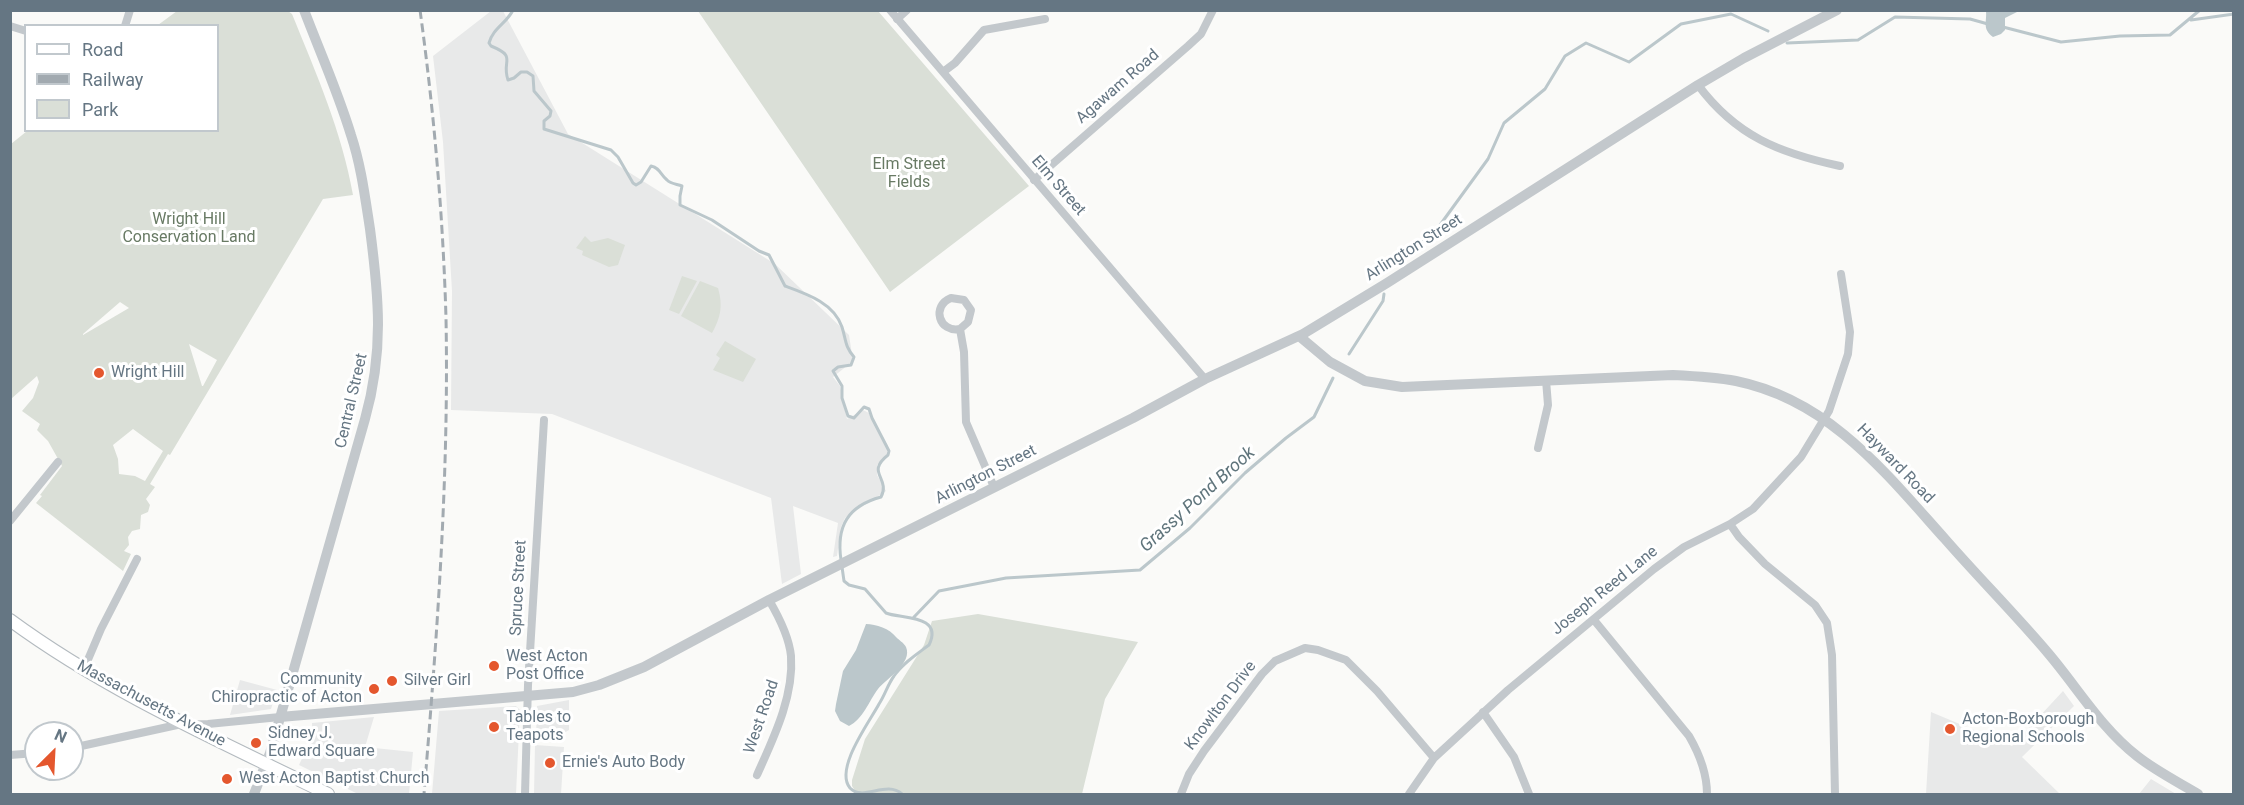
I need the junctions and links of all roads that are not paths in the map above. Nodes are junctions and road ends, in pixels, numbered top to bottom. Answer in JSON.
{"nodes":[{"id":1,"x":304,"y":10,"type":"edge"},
{"id":2,"x":890,"y":10,"type":"edge"},
{"id":3,"x":907,"y":10,"type":"edge"},
{"id":4,"x":1213,"y":10,"type":"edge"},
{"id":5,"x":1838,"y":10,"type":"edge"},
{"id":6,"x":897,"y":19,"type":"junction"},
{"id":7,"x":1045,"y":19,"type":"dead end"},
{"id":8,"x":943,"y":72,"type":"junction"},
{"id":9,"x":1698,"y":85,"type":"junction"},
{"id":10,"x":1840,"y":166,"type":"dead end"},
{"id":11,"x":1034,"y":180,"type":"junction"},
{"id":12,"x":1841,"y":274,"type":"dead end"},
{"id":13,"x":960,"y":329,"type":"dead end"},
{"id":14,"x":1299,"y":336,"type":"junction"},
{"id":15,"x":1205,"y":379,"type":"junction"},
{"id":16,"x":1546,"y":380,"type":"junction"},
{"id":17,"x":544,"y":420,"type":"dead end"},
{"id":18,"x":1825,"y":420,"type":"junction"},
{"id":19,"x":1538,"y":448,"type":"dead end"},
{"id":20,"x":58,"y":462,"type":"dead end"},
{"id":21,"x":994,"y":487,"type":"junction"},
{"id":22,"x":10,"y":521,"type":"edge"},
{"id":23,"x":1730,"y":524,"type":"junction"},
{"id":24,"x":137,"y":559,"type":"dead end"},
{"id":25,"x":769,"y":600,"type":"junction"},
{"id":26,"x":10,"y":620,"type":"edge"},
{"id":27,"x":1594,"y":620,"type":"junction"},
{"id":28,"x":84,"y":669,"type":"junction"},
{"id":29,"x":527,"y":697,"type":"junction"},
{"id":30,"x":1483,"y":712,"type":"junction"},
{"id":31,"x":280,"y":717,"type":"junction"},
{"id":32,"x":187,"y":724,"type":"junction"},
{"id":33,"x":84,"y":745,"type":"edge"},
{"id":34,"x":1434,"y":758,"type":"junction"},
{"id":35,"x":267,"y":764,"type":"junction"},
{"id":36,"x":757,"y":775,"type":"dead end"},
{"id":37,"x":254,"y":795,"type":"edge"},
{"id":38,"x":328,"y":795,"type":"edge"},
{"id":39,"x":525,"y":795,"type":"edge"},
{"id":40,"x":1181,"y":795,"type":"edge"},
{"id":41,"x":1409,"y":795,"type":"edge"},
{"id":42,"x":1529,"y":795,"type":"edge"},
{"id":43,"x":1707,"y":795,"type":"edge"},
{"id":44,"x":1835,"y":795,"type":"edge"},
{"id":45,"x":2198,"y":795,"type":"edge"}],
"edges":[{"from":1,"to":31,"type":"street","name":"Central Street"},
{"from":2,"to":6,"type":"street","name":"Elm Street"},
{"from":3,"to":6,"type":"street"},
{"from":4,"to":11,"type":"street","name":"Agawam Road"},
{"from":5,"to":9,"type":"street","name":"Arlington Street"},
{"from":6,"to":8,"type":"street","name":"Elm Street"},
{"from":7,"to":8,"type":"street"},
{"from":8,"to":11,"type":"street","name":"Elm Street"},
{"from":9,"to":10,"type":"street"},
{"from":9,"to":14,"type":"street","name":"Arlington Street"},
{"from":11,"to":15,"type":"street","name":"Elm Street"},
{"from":12,"to":18,"type":"street","name":"Joseph Reed Lane"},
{"from":13,"to":21,"type":"street"},
{"from":14,"to":15,"type":"street","name":"Arlington Street"},
{"from":14,"to":16,"type":"street","name":"Hayward Road"},
{"from":15,"to":21,"type":"street","name":"Arlington Street"},
{"from":16,"to":18,"type":"street","name":"Hayward Road"},
{"from":16,"to":19,"type":"street"},
{"from":17,"to":29,"type":"street","name":"Spruce Street"},
{"from":18,"to":23,"type":"street","name":"Joseph Reed Lane"},
{"from":18,"to":45,"type":"street","name":"Hayward Road"},
{"from":20,"to":22,"type":"street"},
{"from":21,"to":25,"type":"street","name":"Arlington Street"},
{"from":23,"to":27,"type":"street","name":"Joseph Reed Lane"},
{"from":23,"to":44,"type":"street"},
{"from":24,"to":28,"type":"street"},
{"from":25,"to":29,"type":"street","name":"Arlington Street"},
{"from":25,"to":36,"type":"street","name":"West Road"},
{"from":26,"to":28,"type":"main road","name":"Massachusetts Avenue"},
{"from":27,"to":30,"type":"street","name":"Joseph Reed Lane"},
{"from":27,"to":43,"type":"street"},
{"from":28,"to":32,"type":"main road","name":"Massachusetts Avenue"},
{"from":29,"to":31,"type":"street","name":"Arlington Street"},
{"from":29,"to":39,"type":"street","name":"Spruce Street"},
{"from":30,"to":34,"type":"street","name":"Joseph Reed Lane"},
{"from":30,"to":42,"type":"street"},
{"from":31,"to":32,"type":"street","name":"Arlington Street"},
{"from":31,"to":35,"type":"street","name":"Central Street"},
{"from":32,"to":33,"type":"street","name":"Arlington Street"},
{"from":32,"to":35,"type":"main road","name":"Massachusetts Avenue"},
{"from":34,"to":40,"type":"street","name":"Knowlton Drive"},
{"from":34,"to":41,"type":"street","name":"Joseph Reed Lane"},
{"from":35,"to":37,"type":"street","name":"Central Street"},
{"from":35,"to":38,"type":"main road","name":"Massachusetts Avenue"}]}
